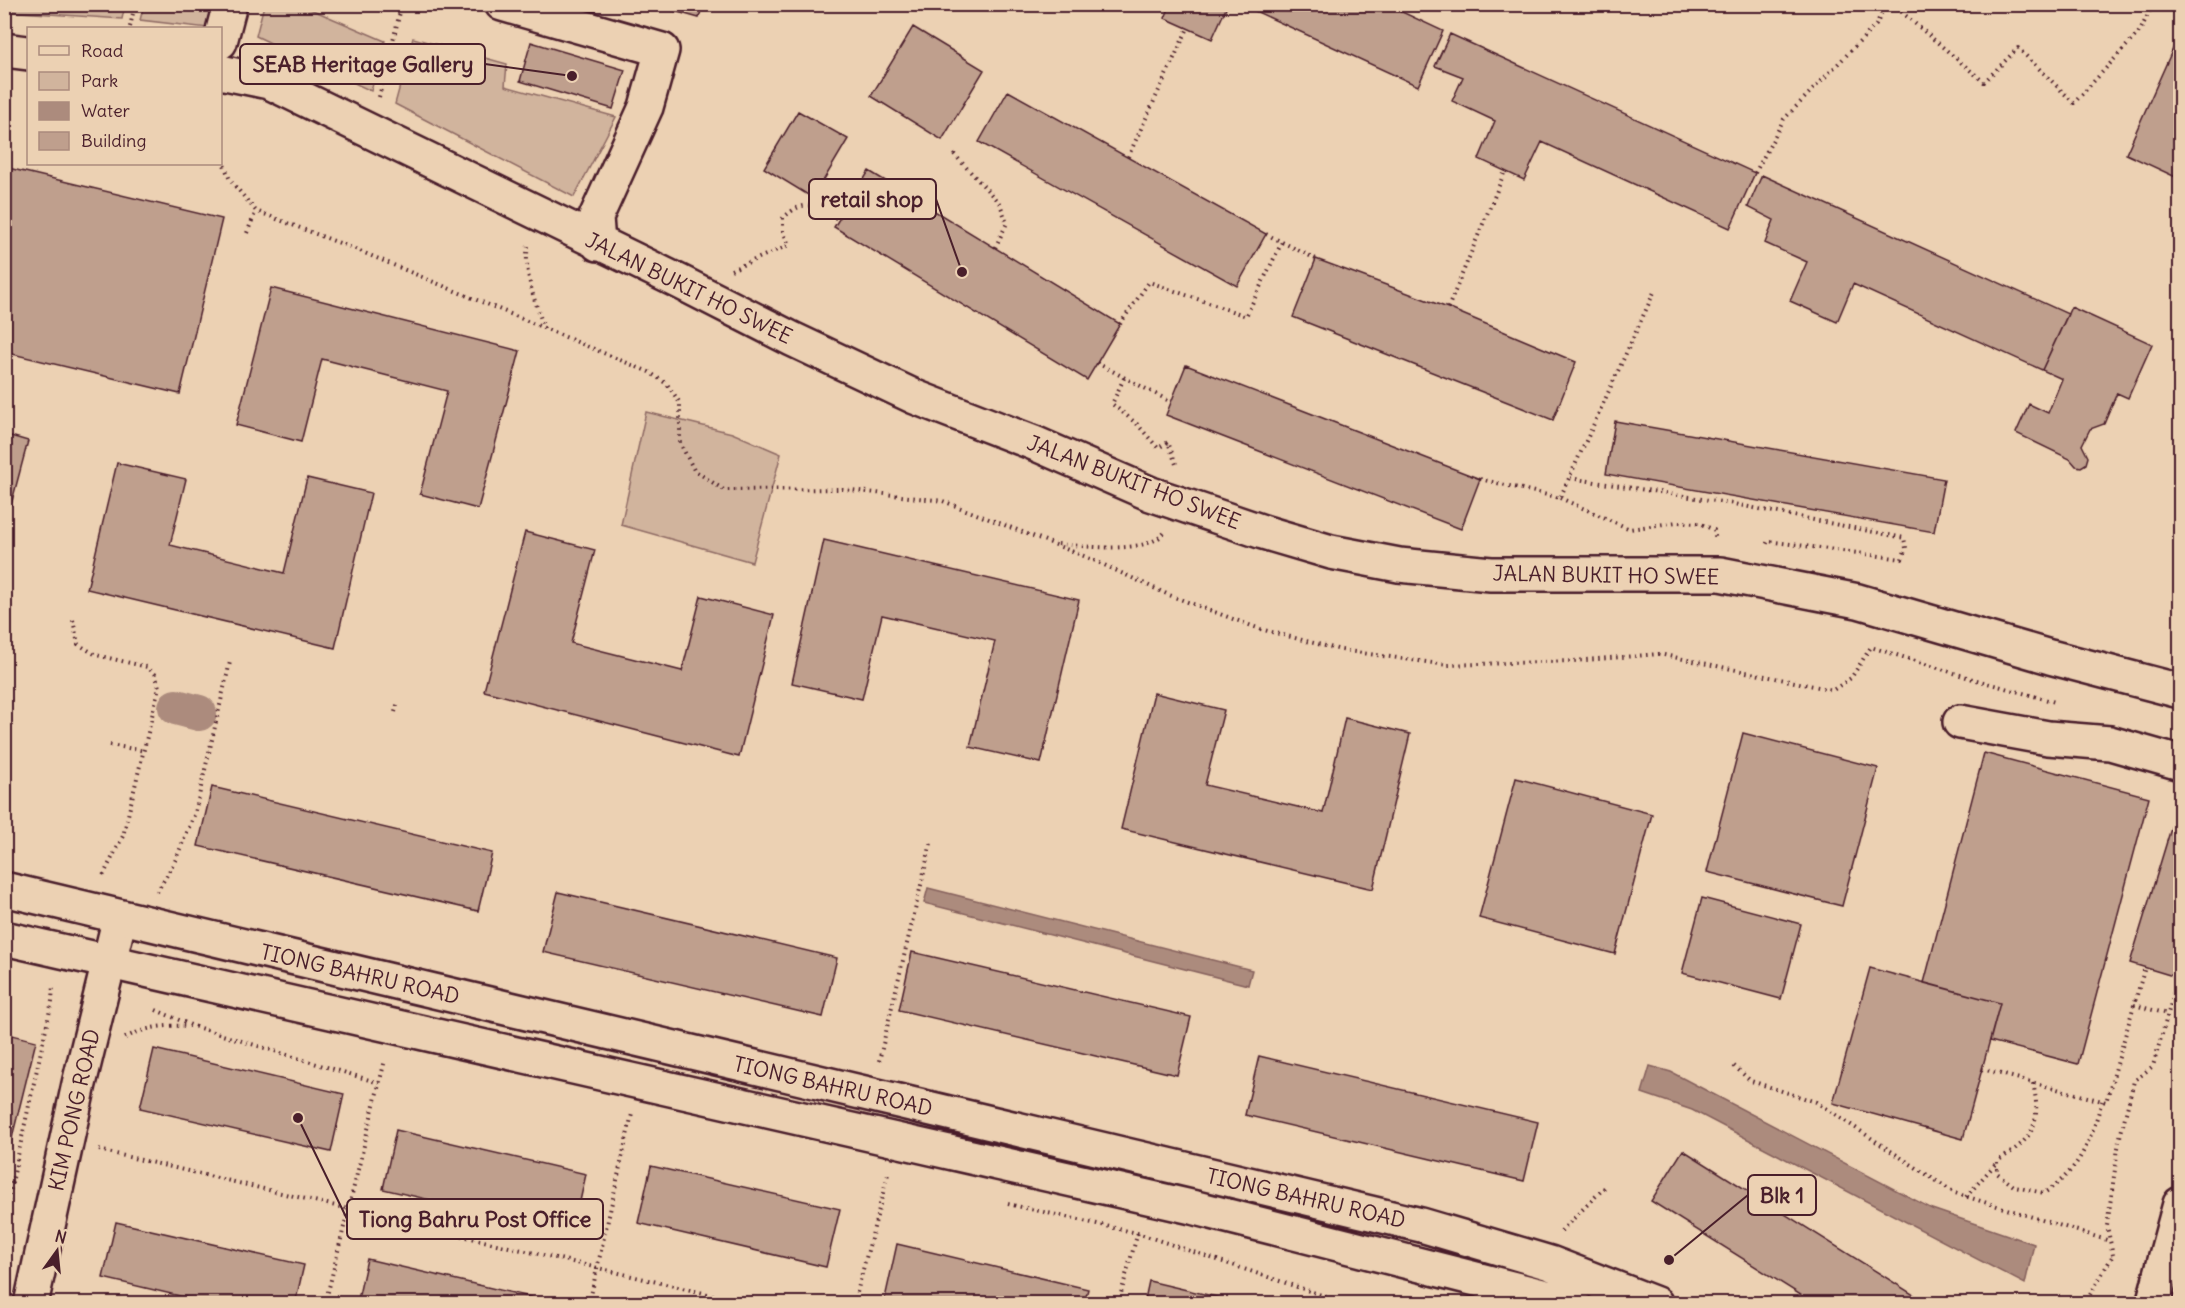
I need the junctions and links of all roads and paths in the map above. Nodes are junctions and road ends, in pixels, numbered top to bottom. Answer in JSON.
{"nodes":[{"id":1,"x":135,"y":4,"type":"edge"},
{"id":2,"x":230,"y":4,"type":"edge"},
{"id":3,"x":402,"y":4,"type":"edge"},
{"id":4,"x":502,"y":4,"type":"edge"},
{"id":5,"x":1886,"y":4,"type":"edge"},
{"id":6,"x":1892,"y":4,"type":"edge"},
{"id":7,"x":2153,"y":4,"type":"edge"},
{"id":8,"x":130,"y":27,"type":"dead end"},
{"id":9,"x":1188,"y":28,"type":"dead end"},
{"id":10,"x":222,"y":34,"type":"edge"},
{"id":11,"x":4,"y":51,"type":"edge"},
{"id":12,"x":27,"y":53,"type":"edge"},
{"id":13,"x":222,"y":72,"type":"edge"},
{"id":14,"x":378,"y":100,"type":"dead end"},
{"id":15,"x":954,"y":154,"type":"dead end"},
{"id":16,"x":1128,"y":157,"type":"dead end"},
{"id":17,"x":222,"y":159,"type":"edge"},
{"id":18,"x":1505,"y":171,"type":"dead end"},
{"id":19,"x":1755,"y":173,"type":"dead end"},
{"id":20,"x":538,"y":214,"type":"junction"},
{"id":21,"x":839,"y":220,"type":"dead end"},
{"id":22,"x":247,"y":233,"type":"dead end"},
{"id":23,"x":1266,"y":234,"type":"dead end"},
{"id":24,"x":1282,"y":242,"type":"junction"},
{"id":25,"x":598,"y":244,"type":"junction"},
{"id":26,"x":995,"y":248,"type":"dead end"},
{"id":27,"x":1316,"y":258,"type":"dead end"},
{"id":28,"x":723,"y":274,"type":"dead end"},
{"id":29,"x":1655,"y":290,"type":"dead end"},
{"id":30,"x":1448,"y":308,"type":"dead end"},
{"id":31,"x":1120,"y":324,"type":"dead end"},
{"id":32,"x":544,"y":329,"type":"dead end"},
{"id":33,"x":1096,"y":363,"type":"dead end"},
{"id":34,"x":1124,"y":378,"type":"junction"},
{"id":35,"x":1171,"y":402,"type":"dead end"},
{"id":36,"x":1179,"y":472,"type":"dead end"},
{"id":37,"x":1570,"y":478,"type":"junction"},
{"id":38,"x":1480,"y":479,"type":"dead end"},
{"id":39,"x":1560,"y":498,"type":"junction"},
{"id":40,"x":1186,"y":506,"type":"junction"},
{"id":41,"x":1768,"y":541,"type":"dead end"},
{"id":42,"x":1055,"y":544,"type":"dead end"},
{"id":43,"x":1717,"y":546,"type":"dead end"},
{"id":44,"x":73,"y":620,"type":"dead end"},
{"id":45,"x":230,"y":662,"type":"dead end"},
{"id":46,"x":2173,"y":688,"type":"edge"},
{"id":47,"x":398,"y":702,"type":"dead end"},
{"id":48,"x":395,"y":712,"type":"dead end"},
{"id":49,"x":1960,"y":722,"type":"dead end"},
{"id":50,"x":110,"y":745,"type":"dead end"},
{"id":51,"x":145,"y":751,"type":"junction"},
{"id":52,"x":2181,"y":763,"type":"edge"},
{"id":53,"x":931,"y":843,"type":"dead end"},
{"id":54,"x":97,"y":887,"type":"dead end"},
{"id":55,"x":4,"y":889,"type":"edge"},
{"id":56,"x":152,"y":901,"type":"dead end"},
{"id":57,"x":120,"y":917,"type":"junction"},
{"id":58,"x":4,"y":938,"type":"edge"},
{"id":59,"x":109,"y":961,"type":"junction"},
{"id":60,"x":2145,"y":967,"type":"dead end"},
{"id":61,"x":2181,"y":971,"type":"edge"},
{"id":62,"x":53,"y":982,"type":"dead end"},
{"id":63,"x":2134,"y":1005,"type":"junction"},
{"id":64,"x":154,"y":1010,"type":"dead end"},
{"id":65,"x":2168,"y":1014,"type":"junction"},
{"id":66,"x":193,"y":1026,"type":"junction"},
{"id":67,"x":392,"y":1026,"type":"junction"},
{"id":68,"x":118,"y":1043,"type":"dead end"},
{"id":69,"x":1734,"y":1065,"type":"dead end"},
{"id":70,"x":1983,"y":1069,"type":"dead end"},
{"id":71,"x":640,"y":1082,"type":"junction"},
{"id":72,"x":379,"y":1083,"type":"junction"},
{"id":73,"x":2033,"y":1083,"type":"junction"},
{"id":74,"x":871,"y":1094,"type":"junction"},
{"id":75,"x":2102,"y":1101,"type":"junction"},
{"id":76,"x":897,"y":1141,"type":"junction"},
{"id":77,"x":66,"y":1142,"type":"junction"},
{"id":78,"x":1997,"y":1161,"type":"junction"},
{"id":79,"x":1147,"y":1197,"type":"junction"},
{"id":80,"x":1966,"y":1197,"type":"junction"},
{"id":81,"x":348,"y":1208,"type":"junction"},
{"id":82,"x":2177,"y":1218,"type":"edge"},
{"id":83,"x":4,"y":1219,"type":"edge"},
{"id":84,"x":2110,"y":1241,"type":"junction"},
{"id":85,"x":598,"y":1267,"type":"junction"},
{"id":86,"x":2153,"y":1301,"type":"edge"},
{"id":87,"x":2085,"y":1302,"type":"edge"},
{"id":88,"x":31,"y":1304,"type":"edge"},
{"id":89,"x":325,"y":1304,"type":"edge"},
{"id":90,"x":589,"y":1304,"type":"edge"},
{"id":91,"x":750,"y":1304,"type":"edge"},
{"id":92,"x":854,"y":1304,"type":"edge"},
{"id":93,"x":1118,"y":1304,"type":"edge"},
{"id":94,"x":1574,"y":1304,"type":"edge"},
{"id":95,"x":1656,"y":1304,"type":"edge"}],
"edges":[{"from":1,"to":8,"type":"path"},
{"from":2,"to":10,"type":"main road"},
{"from":3,"to":14,"type":"path"},
{"from":4,"to":25,"type":"main road"},
{"from":5,"to":19,"type":"path"},
{"from":6,"to":7,"type":"path"},
{"from":9,"to":16,"type":"path"},
{"from":11,"to":12,"type":"main road"},
{"from":13,"to":20,"type":"main road","name":"JALAN BUKIT HO SWEE"},
{"from":15,"to":26,"type":"path"},
{"from":17,"to":22,"type":"path"},
{"from":18,"to":30,"type":"path"},
{"from":20,"to":25,"type":"main road","name":"JALAN BUKIT HO SWEE"},
{"from":20,"to":32,"type":"path"},
{"from":21,"to":28,"type":"path"},
{"from":23,"to":24,"type":"path"},
{"from":24,"to":27,"type":"path"},
{"from":24,"to":31,"type":"path"},
{"from":25,"to":40,"type":"main road","name":"JALAN BUKIT HO SWEE"},
{"from":29,"to":37,"type":"path"},
{"from":33,"to":34,"type":"path"},
{"from":34,"to":35,"type":"path"},
{"from":34,"to":36,"type":"path"},
{"from":37,"to":39,"type":"path"},
{"from":37,"to":41,"type":"path"},
{"from":38,"to":39,"type":"path"},
{"from":39,"to":43,"type":"path"},
{"from":40,"to":42,"type":"path"},
{"from":40,"to":46,"type":"main road","name":"JALAN BUKIT HO SWEE"},
{"from":44,"to":51,"type":"path"},
{"from":45,"to":56,"type":"path"},
{"from":47,"to":48,"type":"path"},
{"from":49,"to":52,"type":"main road"},
{"from":50,"to":51,"type":"path"},
{"from":51,"to":54,"type":"path"},
{"from":53,"to":74,"type":"path"},
{"from":55,"to":57,"type":"main road","name":"TIONG BAHRU ROAD"},
{"from":57,"to":59,"type":"main road","name":"KIM PONG ROAD"},
{"from":57,"to":74,"type":"main road","name":"TIONG BAHRU ROAD"},
{"from":58,"to":59,"type":"main road","name":"TIONG BAHRU ROAD"},
{"from":59,"to":67,"type":"main road","name":"TIONG BAHRU ROAD"},
{"from":59,"to":77,"type":"main road","name":"KIM PONG ROAD"},
{"from":60,"to":63,"type":"path"},
{"from":61,"to":65,"type":"path"},
{"from":62,"to":83,"type":"path"},
{"from":63,"to":65,"type":"path"},
{"from":63,"to":75,"type":"path"},
{"from":64,"to":66,"type":"path"},
{"from":65,"to":84,"type":"path"},
{"from":66,"to":68,"type":"path"},
{"from":66,"to":72,"type":"path"},
{"from":67,"to":71,"type":"main road","name":"TIONG BAHRU ROAD"},
{"from":67,"to":72,"type":"path"},
{"from":69,"to":80,"type":"path"},
{"from":70,"to":73,"type":"path"},
{"from":71,"to":76,"type":"main road","name":"TIONG BAHRU ROAD"},
{"from":71,"to":85,"type":"path"},
{"from":72,"to":81,"type":"path"},
{"from":73,"to":75,"type":"path"},
{"from":73,"to":78,"type":"path"},
{"from":74,"to":95,"type":"main road","name":"TIONG BAHRU ROAD"},
{"from":75,"to":78,"type":"path"},
{"from":76,"to":79,"type":"main road","name":"TIONG BAHRU ROAD"},
{"from":76,"to":92,"type":"path"},
{"from":77,"to":81,"type":"path"},
{"from":77,"to":88,"type":"main road","name":"KIM PONG ROAD"},
{"from":78,"to":80,"type":"path"},
{"from":79,"to":93,"type":"path"},
{"from":79,"to":94,"type":"main road","name":"TIONG BAHRU ROAD"},
{"from":80,"to":84,"type":"path"},
{"from":81,"to":85,"type":"path"},
{"from":81,"to":89,"type":"path"},
{"from":82,"to":86,"type":"main road"},
{"from":84,"to":87,"type":"path","bridge":true},
{"from":85,"to":90,"type":"path"},
{"from":85,"to":91,"type":"path"}]}
